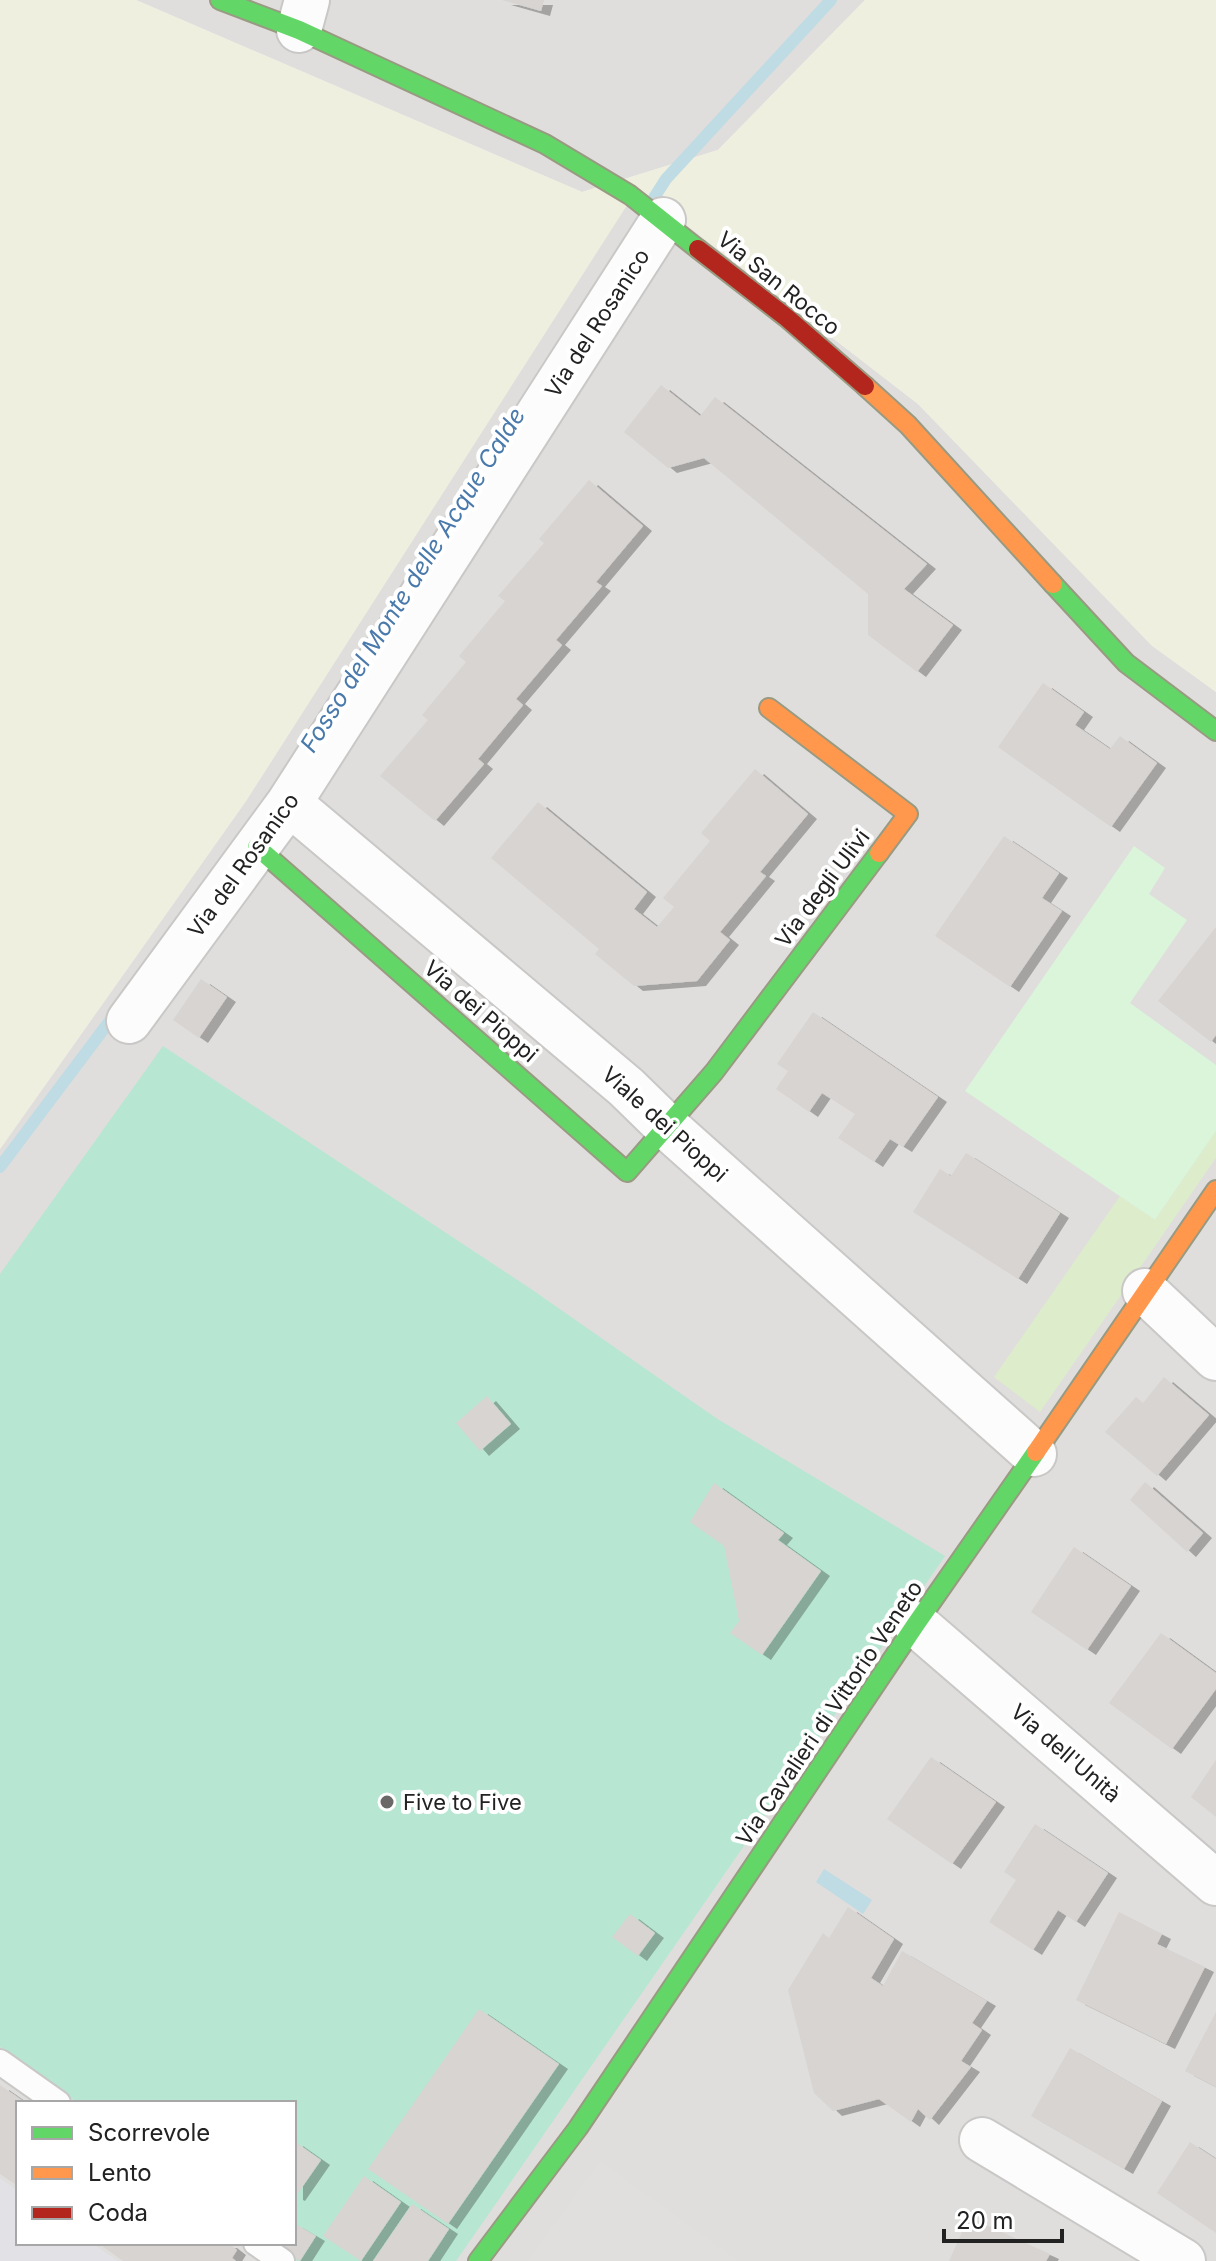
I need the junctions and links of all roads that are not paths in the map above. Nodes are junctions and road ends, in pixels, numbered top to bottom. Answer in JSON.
{"nodes":[{"id":1,"x":220,"y":0,"type":"edge"},
{"id":2,"x":303,"y":15,"type":"edge"},
{"id":3,"x":649,"y":210,"type":"junction"},
{"id":4,"x":769,"y":708,"type":"dead end"},
{"id":5,"x":1216,"y":731,"type":"edge"},
{"id":6,"x":289,"y":803,"type":"junction"},
{"id":7,"x":257,"y":847,"type":"junction"},
{"id":8,"x":129,"y":1021,"type":"dead end"},
{"id":9,"x":666,"y":1126,"type":"junction"},
{"id":10,"x":1216,"y":1190,"type":"edge"},
{"id":11,"x":1145,"y":1291,"type":"junction"},
{"id":12,"x":1216,"y":1358,"type":"edge"},
{"id":13,"x":1034,"y":1454,"type":"junction"},
{"id":14,"x":916,"y":1624,"type":"junction"},
{"id":15,"x":1216,"y":1883,"type":"edge"},
{"id":16,"x":0,"y":2062,"type":"edge"},
{"id":17,"x":55,"y":2101,"type":"edge"},
{"id":18,"x":982,"y":2140,"type":"dead end"},
{"id":19,"x":259,"y":2245,"type":"edge"},
{"id":20,"x":282,"y":2261,"type":"edge"},
{"id":21,"x":478,"y":2261,"type":"edge"},
{"id":22,"x":1183,"y":2261,"type":"edge"}],
"edges":[{"from":1,"to":2,"type":"street","name":"Via San Rocco"},
{"from":2,"to":3,"type":"street","name":"Via San Rocco"},
{"from":3,"to":5,"type":"street","name":"Via San Rocco"},
{"from":3,"to":6,"type":"street","name":"Via del Rosanico"},
{"from":4,"to":9,"type":"street","name":"Via degli Ulivi"},
{"from":6,"to":7,"type":"street","name":"Via del Rosanico"},
{"from":6,"to":9,"type":"street","name":"Viale dei Pioppi"},
{"from":7,"to":8,"type":"street","name":"Via del Rosanico"},
{"from":7,"to":9,"type":"street","name":"Via dei Pioppi"},
{"from":9,"to":13,"type":"street","name":"Viale dei Pioppi"},
{"from":10,"to":11,"type":"street","name":"Via Cavalieri di Vittorio Veneto"},
{"from":11,"to":12,"type":"street"},
{"from":11,"to":13,"type":"street","name":"Via Cavalieri di Vittorio Veneto"},
{"from":13,"to":14,"type":"street","name":"Via Cavalieri di Vittorio Veneto"},
{"from":14,"to":15,"type":"street","name":"Via dell'Unità"},
{"from":14,"to":21,"type":"street","name":"Via Cavalieri di Vittorio Veneto"},
{"from":16,"to":17,"type":"lane"},
{"from":18,"to":22,"type":"street"},
{"from":19,"to":20,"type":"lane"}]}
